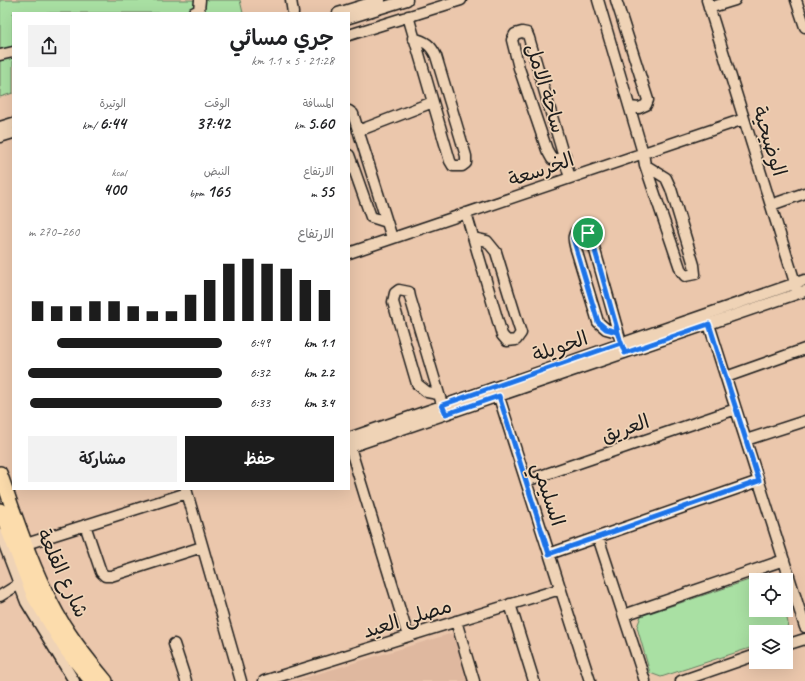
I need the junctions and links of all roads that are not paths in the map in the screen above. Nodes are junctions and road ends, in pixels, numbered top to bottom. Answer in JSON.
{"nodes":[{"id":1,"x":200,"y":0,"type":"edge"},
{"id":2,"x":291,"y":0,"type":"edge"},
{"id":3,"x":380,"y":0,"type":"edge"},
{"id":4,"x":407,"y":0,"type":"edge"},
{"id":5,"x":442,"y":0,"type":"edge"},
{"id":6,"x":461,"y":0,"type":"edge"},
{"id":7,"x":598,"y":0,"type":"edge"},
{"id":8,"x":616,"y":0,"type":"edge"},
{"id":9,"x":735,"y":0,"type":"edge"},
{"id":10,"x":796,"y":0,"type":"edge"},
{"id":11,"x":708,"y":4,"type":"edge"},
{"id":12,"x":194,"y":12,"type":"edge"},
{"id":13,"x":293,"y":12,"type":"edge"},
{"id":14,"x":341,"y":12,"type":"edge"},
{"id":15,"x":408,"y":16,"type":"junction"},
{"id":16,"x":350,"y":18,"type":"edge"},
{"id":17,"x":805,"y":24,"type":"edge"},
{"id":18,"x":350,"y":29,"type":"edge"},
{"id":19,"x":350,"y":35,"type":"edge"},
{"id":20,"x":413,"y":38,"type":"junction"},
{"id":21,"x":12,"y":52,"type":"edge"},
{"id":22,"x":0,"y":55,"type":"edge"},
{"id":23,"x":433,"y":102,"type":"junction"},
{"id":24,"x":630,"y":107,"type":"junction"},
{"id":25,"x":350,"y":112,"type":"edge"},
{"id":26,"x":744,"y":119,"type":"junction"},
{"id":27,"x":0,"y":127,"type":"edge"},
{"id":28,"x":12,"y":130,"type":"edge"},
{"id":29,"x":12,"y":131,"type":"edge"},
{"id":30,"x":358,"y":131,"type":"junction"},
{"id":31,"x":0,"y":137,"type":"edge"},
{"id":32,"x":643,"y":153,"type":"junction"},
{"id":33,"x":565,"y":155,"type":"junction"},
{"id":34,"x":350,"y":158,"type":"edge"},
{"id":35,"x":645,"y":165,"type":"junction"},
{"id":36,"x":570,"y":178,"type":"junction"},
{"id":37,"x":805,"y":193,"type":"edge"},
{"id":38,"x":771,"y":205,"type":"junction"},
{"id":39,"x":466,"y":213,"type":"junction"},
{"id":40,"x":387,"y":222,"type":"junction"},
{"id":41,"x":392,"y":238,"type":"junction"},
{"id":42,"x":474,"y":238,"type":"junction"},
{"id":43,"x":350,"y":252,"type":"edge"},
{"id":44,"x":801,"y":287,"type":"edge"},
{"id":45,"x":708,"y":319,"type":"junction"},
{"id":46,"x":617,"y":332,"type":"junction"},
{"id":47,"x":623,"y":348,"type":"junction"},
{"id":48,"x":805,"y":349,"type":"edge"},
{"id":49,"x":726,"y":377,"type":"junction"},
{"id":50,"x":497,"y":392,"type":"junction"},
{"id":51,"x":438,"y":394,"type":"junction"},
{"id":52,"x":736,"y":409,"type":"junction"},
{"id":53,"x":444,"y":410,"type":"junction"},
{"id":54,"x":805,"y":421,"type":"edge"},
{"id":55,"x":746,"y":440,"type":"junction"},
{"id":56,"x":350,"y":443,"type":"edge"},
{"id":57,"x":350,"y":446,"type":"edge"},
{"id":58,"x":0,"y":473,"type":"edge"},
{"id":59,"x":526,"y":480,"type":"junction"},
{"id":60,"x":759,"y":481,"type":"junction"},
{"id":61,"x":186,"y":491,"type":"edge"},
{"id":62,"x":0,"y":510,"type":"edge"},
{"id":63,"x":85,"y":525,"type":"junction"},
{"id":64,"x":0,"y":534,"type":"edge"},
{"id":65,"x":598,"y":537,"type":"junction"},
{"id":66,"x":26,"y":544,"type":"junction"},
{"id":67,"x":202,"y":547,"type":"junction"},
{"id":68,"x":549,"y":554,"type":"junction"},
{"id":69,"x":784,"y":560,"type":"junction"},
{"id":70,"x":22,"y":582,"type":"junction"},
{"id":71,"x":560,"y":589,"type":"junction"},
{"id":72,"x":0,"y":596,"type":"edge"},
{"id":73,"x":510,"y":604,"type":"junction"},
{"id":74,"x":624,"y":615,"type":"junction"},
{"id":75,"x":456,"y":621,"type":"junction"},
{"id":76,"x":805,"y":627,"type":"edge"},
{"id":77,"x":408,"y":636,"type":"junction"},
{"id":78,"x":805,"y":639,"type":"edge"},
{"id":79,"x":793,"y":643,"type":"edge"},
{"id":80,"x":174,"y":644,"type":"dead end"},
{"id":81,"x":749,"y":658,"type":"edge"},
{"id":82,"x":89,"y":680,"type":"edge"},
{"id":83,"x":74,"y":681,"type":"edge"},
{"id":84,"x":106,"y":681,"type":"edge"},
{"id":85,"x":186,"y":681,"type":"edge"},
{"id":86,"x":241,"y":681,"type":"edge"},
{"id":87,"x":264,"y":681,"type":"edge"},
{"id":88,"x":474,"y":681,"type":"edge"},
{"id":89,"x":534,"y":681,"type":"edge"},
{"id":90,"x":590,"y":681,"type":"edge"},
{"id":91,"x":645,"y":681,"type":"edge"},
{"id":92,"x":681,"y":681,"type":"edge"}],
"edges":[{"from":1,"to":12,"type":"street"},
{"from":2,"to":13,"type":"street"},
{"from":3,"to":14,"type":"street"},
{"from":4,"to":16,"type":"street"},
{"from":5,"to":18,"type":"street"},
{"from":6,"to":15,"type":"street"},
{"from":7,"to":24,"type":"street"},
{"from":8,"to":24,"type":"street"},
{"from":9,"to":11,"type":"street"},
{"from":10,"to":17,"type":"street"},
{"from":11,"to":26,"type":"street","name":"الوضيحية"},
{"from":15,"to":19,"type":"street"},
{"from":15,"to":20,"type":"street"},
{"from":20,"to":23,"type":"street"},
{"from":20,"to":23,"type":"street"},
{"from":21,"to":22,"type":"street"},
{"from":23,"to":30,"type":"street"},
{"from":24,"to":32,"type":"street"},
{"from":25,"to":30,"type":"street"},
{"from":26,"to":32,"type":"street","name":"الخرسعة"},
{"from":26,"to":38,"type":"street","name":"الوضيحية"},
{"from":27,"to":28,"type":"street"},
{"from":29,"to":31,"type":"street"},
{"from":30,"to":40,"type":"street"},
{"from":32,"to":35,"type":"street"},
{"from":32,"to":36,"type":"street","name":"الخرسعة"},
{"from":33,"to":33,"type":"street","name":"ساحة الامل"},
{"from":33,"to":36,"type":"street","name":"ساحة الامل"},
{"from":34,"to":40,"type":"street"},
{"from":35,"to":35,"type":"street"},
{"from":36,"to":39,"type":"street","name":"الخرسعة"},
{"from":37,"to":38,"type":"street"},
{"from":38,"to":44,"type":"street","name":"الوضيحية"},
{"from":39,"to":41,"type":"street","name":"الخرسعة"},
{"from":39,"to":42,"type":"street"},
{"from":40,"to":41,"type":"street"},
{"from":41,"to":43,"type":"street","name":"الخرسعة"},
{"from":42,"to":42,"type":"street"},
{"from":44,"to":45,"type":"street","name":"الحويلة"},
{"from":45,"to":47,"type":"street","name":"الحويلة"},
{"from":45,"to":49,"type":"street"},
{"from":46,"to":46,"type":"street"},
{"from":46,"to":47,"type":"street"},
{"from":47,"to":50,"type":"street","name":"الحويلة"},
{"from":48,"to":49,"type":"street"},
{"from":49,"to":52,"type":"street"},
{"from":50,"to":53,"type":"street","name":"الحويلة"},
{"from":50,"to":59,"type":"street","name":"السليمي"},
{"from":51,"to":51,"type":"street"},
{"from":51,"to":53,"type":"street"},
{"from":52,"to":55,"type":"street"},
{"from":52,"to":59,"type":"street","name":"العريق"},
{"from":53,"to":56,"type":"street","name":"الحويلة"},
{"from":54,"to":55,"type":"street"},
{"from":55,"to":60,"type":"street"},
{"from":57,"to":77,"type":"street"},
{"from":58,"to":66,"type":"main road","name":"شارع القلعة"},
{"from":59,"to":68,"type":"street","name":"السليمي"},
{"from":60,"to":65,"type":"street"},
{"from":60,"to":69,"type":"street"},
{"from":61,"to":63,"type":"street"},
{"from":61,"to":67,"type":"street"},
{"from":62,"to":70,"type":"main road","name":"شارع القلعة"},
{"from":63,"to":66,"type":"street"},
{"from":63,"to":67,"type":"street"},
{"from":64,"to":70,"type":"street","name":"شارع القلعة"},
{"from":65,"to":68,"type":"street"},
{"from":65,"to":74,"type":"street"},
{"from":66,"to":84,"type":"main road","name":"شارع القلعة"},
{"from":67,"to":86,"type":"street"},
{"from":68,"to":71,"type":"street","name":"السليمي"},
{"from":69,"to":74,"type":"street"},
{"from":69,"to":76,"type":"street"},
{"from":70,"to":72,"type":"street"},
{"from":70,"to":82,"type":"main road","name":"شارع القلعة"},
{"from":70,"to":83,"type":"street","name":"شارع القلعة"},
{"from":71,"to":73,"type":"street","name":"مصلى العيد"},
{"from":71,"to":90,"type":"street","name":"السليمي"},
{"from":73,"to":75,"type":"street","name":"مصلى العيد"},
{"from":73,"to":89,"type":"street"},
{"from":74,"to":91,"type":"street"},
{"from":75,"to":77,"type":"street","name":"مصلى العيد"},
{"from":75,"to":88,"type":"street"},
{"from":77,"to":87,"type":"street","name":"مصلى العيد"},
{"from":78,"to":79,"type":"street"},
{"from":80,"to":85,"type":"street"},
{"from":81,"to":92,"type":"street"}]}
